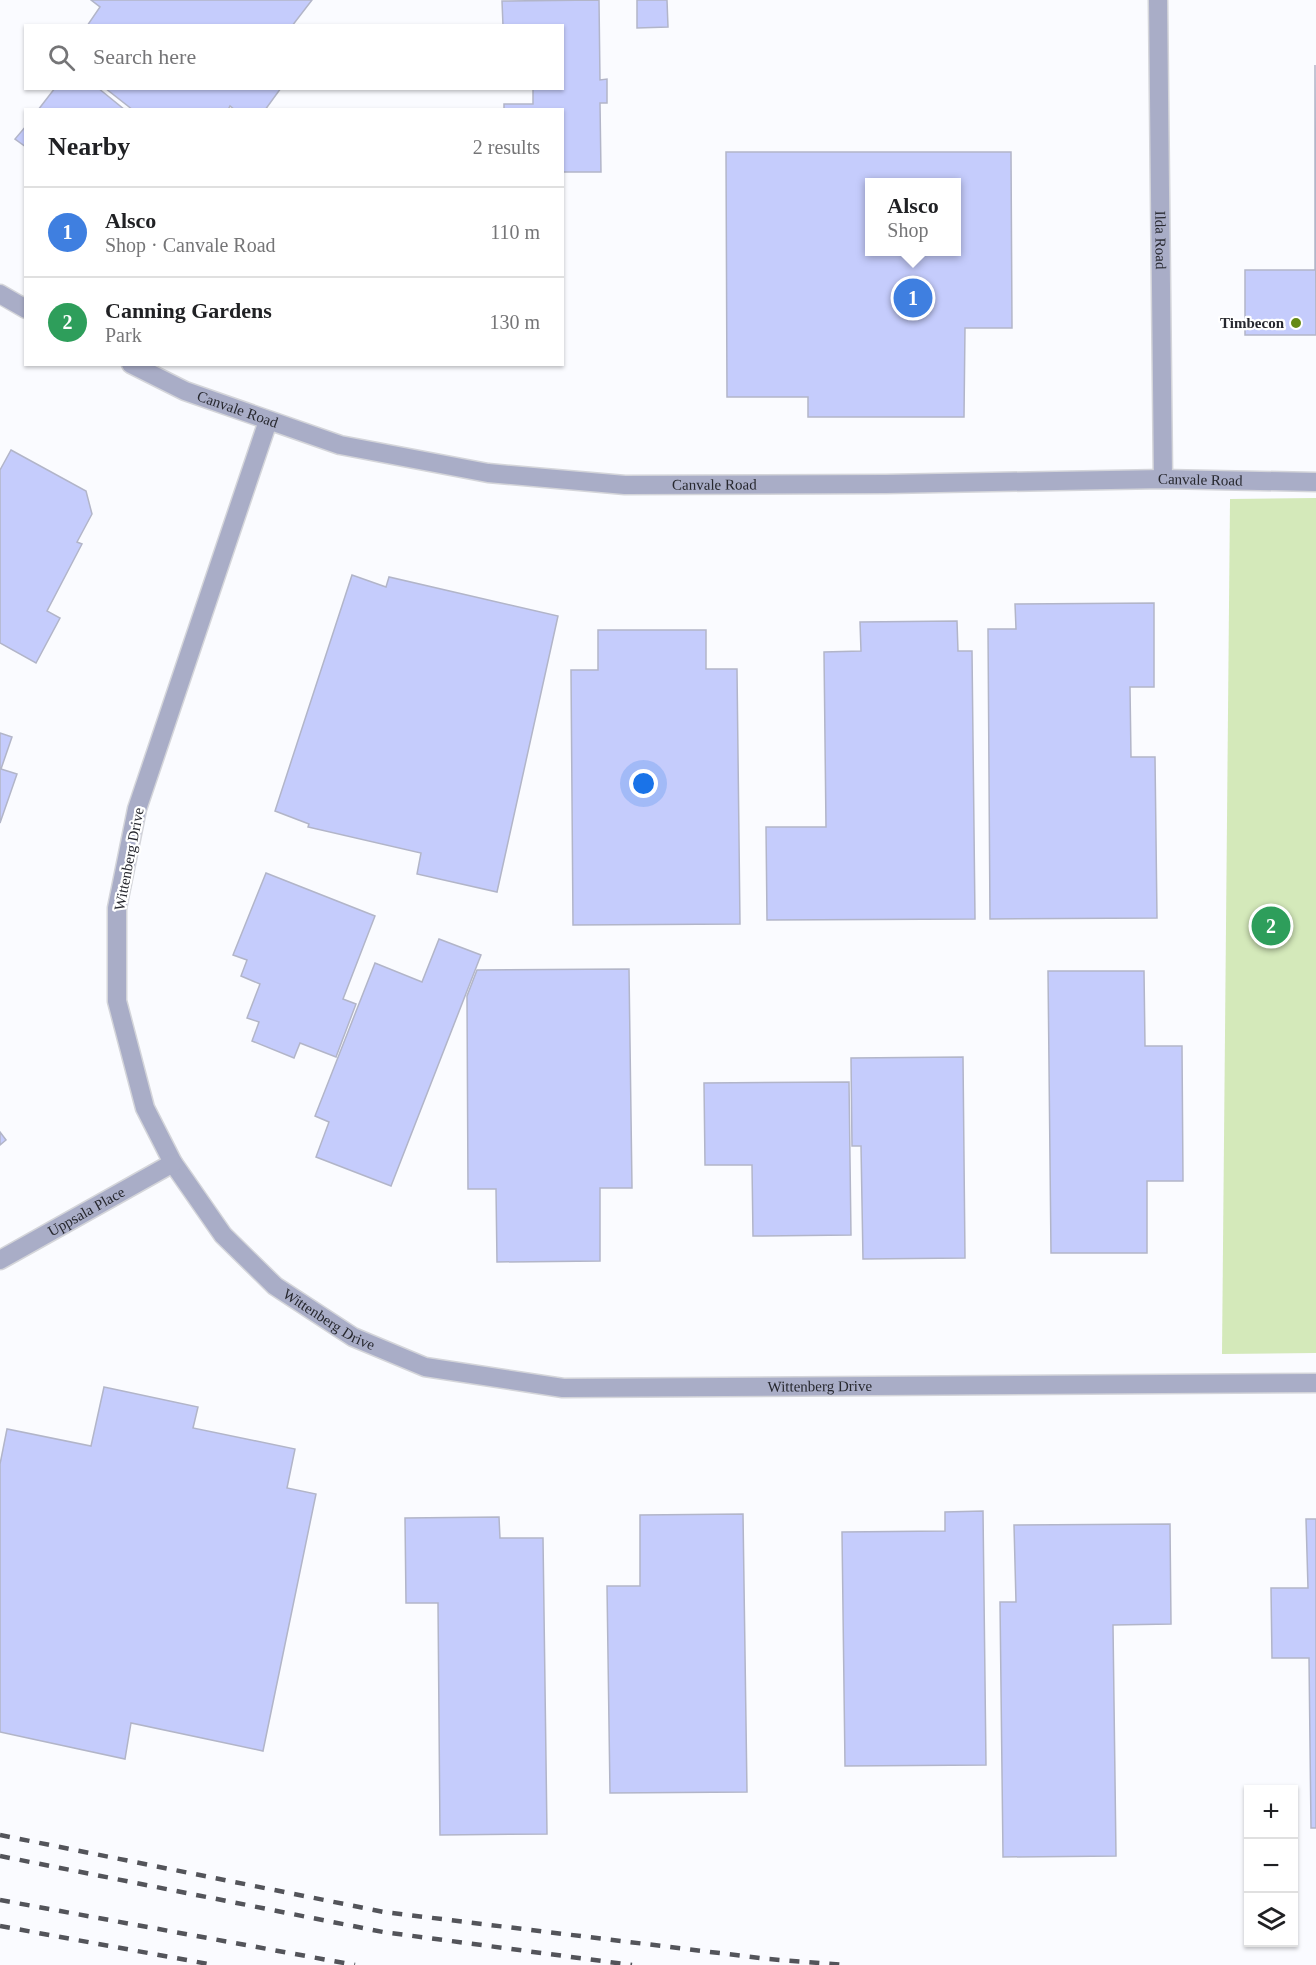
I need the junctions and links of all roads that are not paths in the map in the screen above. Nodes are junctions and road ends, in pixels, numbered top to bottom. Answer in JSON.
{"nodes":[{"id":1,"x":1158,"y":0,"type":"edge"},
{"id":2,"x":0,"y":294,"type":"edge"},
{"id":3,"x":24,"y":308,"type":"edge"},
{"id":4,"x":135,"y":366,"type":"edge"},
{"id":5,"x":268,"y":421,"type":"junction"},
{"id":6,"x":1163,"y":479,"type":"junction"},
{"id":7,"x":1316,"y":482,"type":"edge"},
{"id":8,"x":173,"y":1163,"type":"junction"},
{"id":9,"x":0,"y":1260,"type":"edge"},
{"id":10,"x":1316,"y":1383,"type":"edge"}],
"edges":[{"from":1,"to":6,"type":"street","name":"Ilda Road"},
{"from":2,"to":3,"type":"street"},
{"from":4,"to":5,"type":"street","name":"Canvale Road"},
{"from":5,"to":6,"type":"street","name":"Canvale Road"},
{"from":5,"to":8,"type":"street","name":"Wittenberg Drive"},
{"from":6,"to":7,"type":"street","name":"Canvale Road"},
{"from":8,"to":9,"type":"street","name":"Uppsala Place"},
{"from":8,"to":10,"type":"street","name":"Wittenberg Drive"}]}
